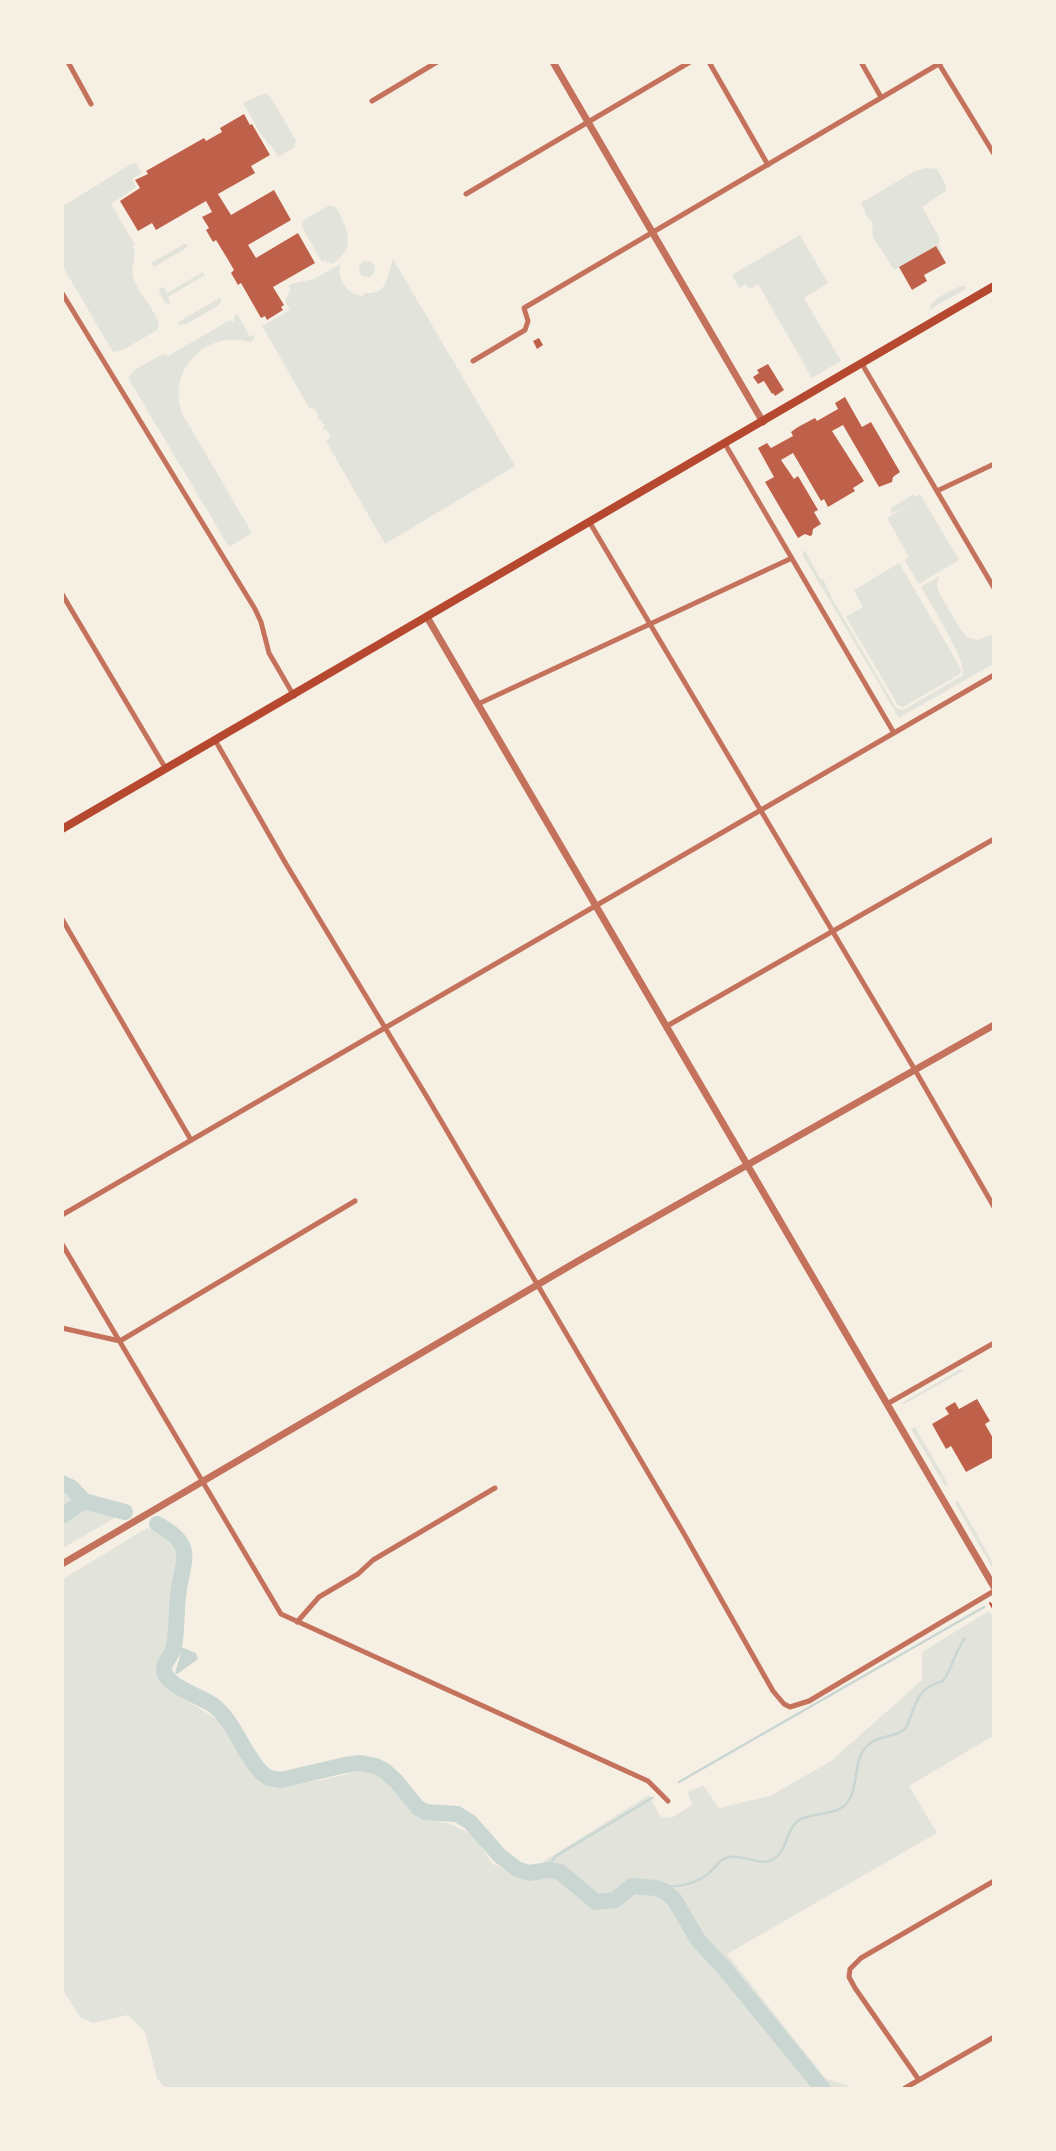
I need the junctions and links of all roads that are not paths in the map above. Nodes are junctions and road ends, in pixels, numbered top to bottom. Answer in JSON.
{"nodes":[{"id":1,"x":68,"y":62,"type":"edge"},
{"id":2,"x":438,"y":62,"type":"edge"},
{"id":3,"x":553,"y":62,"type":"edge"},
{"id":4,"x":690,"y":62,"type":"edge"},
{"id":5,"x":709,"y":62,"type":"edge"},
{"id":6,"x":861,"y":62,"type":"edge"},
{"id":7,"x":940,"y":63,"type":"edge"},
{"id":8,"x":882,"y":97,"type":"junction"},
{"id":9,"x":372,"y":101,"type":"dead end"},
{"id":10,"x":91,"y":104,"type":"dead end"},
{"id":11,"x":588,"y":123,"type":"junction"},
{"id":12,"x":994,"y":154,"type":"edge"},
{"id":13,"x":768,"y":164,"type":"junction"},
{"id":14,"x":466,"y":194,"type":"dead end"},
{"id":15,"x":653,"y":233,"type":"junction"},
{"id":16,"x":994,"y":286,"type":"edge"},
{"id":17,"x":62,"y":293,"type":"edge"},
{"id":18,"x":473,"y":361,"type":"dead end"},
{"id":19,"x":862,"y":364,"type":"junction"},
{"id":20,"x":763,"y":422,"type":"junction"},
{"id":21,"x":725,"y":444,"type":"junction"},
{"id":22,"x":994,"y":464,"type":"edge"},
{"id":23,"x":937,"y":491,"type":"junction"},
{"id":24,"x":590,"y":523,"type":"junction"},
{"id":25,"x":792,"y":558,"type":"junction"},
{"id":26,"x":994,"y":588,"type":"edge"},
{"id":27,"x":62,"y":594,"type":"edge"},
{"id":28,"x":427,"y":617,"type":"junction"},
{"id":29,"x":650,"y":624,"type":"junction"},
{"id":30,"x":994,"y":675,"type":"edge"},
{"id":31,"x":294,"y":696,"type":"junction"},
{"id":32,"x":478,"y":704,"type":"junction"},
{"id":33,"x":894,"y":733,"type":"junction"},
{"id":34,"x":215,"y":740,"type":"junction"},
{"id":35,"x":166,"y":769,"type":"junction"},
{"id":36,"x":760,"y":810,"type":"junction"},
{"id":37,"x":62,"y":830,"type":"edge"},
{"id":38,"x":994,"y":839,"type":"edge"},
{"id":39,"x":596,"y":906,"type":"junction"},
{"id":40,"x":62,"y":919,"type":"edge"},
{"id":41,"x":831,"y":931,"type":"junction"},
{"id":42,"x":994,"y":1025,"type":"edge"},
{"id":43,"x":667,"y":1026,"type":"junction"},
{"id":44,"x":385,"y":1028,"type":"junction"},
{"id":45,"x":915,"y":1070,"type":"junction"},
{"id":46,"x":191,"y":1140,"type":"junction"},
{"id":47,"x":748,"y":1165,"type":"junction"},
{"id":48,"x":355,"y":1201,"type":"dead end"},
{"id":49,"x":994,"y":1207,"type":"edge"},
{"id":50,"x":62,"y":1215,"type":"edge"},
{"id":51,"x":62,"y":1244,"type":"edge"},
{"id":52,"x":537,"y":1285,"type":"junction"},
{"id":53,"x":62,"y":1328,"type":"edge"},
{"id":54,"x":120,"y":1341,"type":"junction"},
{"id":55,"x":994,"y":1343,"type":"edge"},
{"id":56,"x":887,"y":1404,"type":"junction"},
{"id":57,"x":203,"y":1480,"type":"junction"},
{"id":58,"x":496,"y":1488,"type":"dead end"},
{"id":59,"x":62,"y":1564,"type":"edge"},
{"id":60,"x":994,"y":1587,"type":"edge"},
{"id":61,"x":994,"y":1591,"type":"edge"},
{"id":62,"x":296,"y":1622,"type":"junction"},
{"id":63,"x":668,"y":1801,"type":"dead end"},
{"id":64,"x":994,"y":1881,"type":"edge"},
{"id":65,"x":994,"y":2038,"type":"edge"},
{"id":66,"x":919,"y":2080,"type":"junction"},
{"id":67,"x":905,"y":2088,"type":"edge"}],
"edges":[{"from":1,"to":10,"type":"street"},
{"from":2,"to":9,"type":"street"},
{"from":3,"to":11,"type":"street"},
{"from":4,"to":11,"type":"street"},
{"from":5,"to":13,"type":"street"},
{"from":6,"to":8,"type":"street"},
{"from":7,"to":8,"type":"street"},
{"from":7,"to":12,"type":"street"},
{"from":8,"to":13,"type":"street"},
{"from":11,"to":14,"type":"street"},
{"from":11,"to":15,"type":"street"},
{"from":13,"to":15,"type":"street"},
{"from":15,"to":18,"type":"street"},
{"from":15,"to":20,"type":"street"},
{"from":16,"to":19,"type":"main road"},
{"from":17,"to":31,"type":"street"},
{"from":19,"to":20,"type":"main road"},
{"from":19,"to":23,"type":"street"},
{"from":20,"to":21,"type":"main road"},
{"from":21,"to":24,"type":"main road"},
{"from":21,"to":25,"type":"street"},
{"from":22,"to":23,"type":"street"},
{"from":23,"to":26,"type":"street"},
{"from":24,"to":28,"type":"main road"},
{"from":24,"to":29,"type":"street"},
{"from":25,"to":29,"type":"street"},
{"from":25,"to":33,"type":"street"},
{"from":27,"to":35,"type":"street"},
{"from":28,"to":31,"type":"main road"},
{"from":28,"to":32,"type":"street"},
{"from":29,"to":32,"type":"street"},
{"from":29,"to":36,"type":"street"},
{"from":30,"to":33,"type":"street"},
{"from":31,"to":34,"type":"main road"},
{"from":32,"to":39,"type":"street"},
{"from":33,"to":36,"type":"street"},
{"from":34,"to":35,"type":"main road"},
{"from":34,"to":44,"type":"street"},
{"from":35,"to":37,"type":"main road"},
{"from":36,"to":39,"type":"street"},
{"from":36,"to":41,"type":"street"},
{"from":38,"to":41,"type":"street"},
{"from":39,"to":43,"type":"street"},
{"from":39,"to":44,"type":"street"},
{"from":40,"to":46,"type":"street"},
{"from":41,"to":43,"type":"street"},
{"from":41,"to":45,"type":"street"},
{"from":42,"to":45,"type":"street"},
{"from":43,"to":47,"type":"street"},
{"from":44,"to":46,"type":"street"},
{"from":44,"to":52,"type":"street"},
{"from":45,"to":47,"type":"street"},
{"from":45,"to":49,"type":"street"},
{"from":46,"to":50,"type":"street"},
{"from":47,"to":52,"type":"street"},
{"from":47,"to":56,"type":"street"},
{"from":48,"to":54,"type":"street"},
{"from":51,"to":54,"type":"street"},
{"from":52,"to":57,"type":"street"},
{"from":52,"to":61,"type":"street"},
{"from":53,"to":54,"type":"street"},
{"from":54,"to":57,"type":"street"},
{"from":55,"to":56,"type":"street"},
{"from":56,"to":60,"type":"street"},
{"from":57,"to":59,"type":"street"},
{"from":57,"to":62,"type":"street"},
{"from":58,"to":62,"type":"street"},
{"from":62,"to":63,"type":"street"},
{"from":64,"to":66,"type":"street"},
{"from":65,"to":66,"type":"street"},
{"from":66,"to":67,"type":"street"}]}
